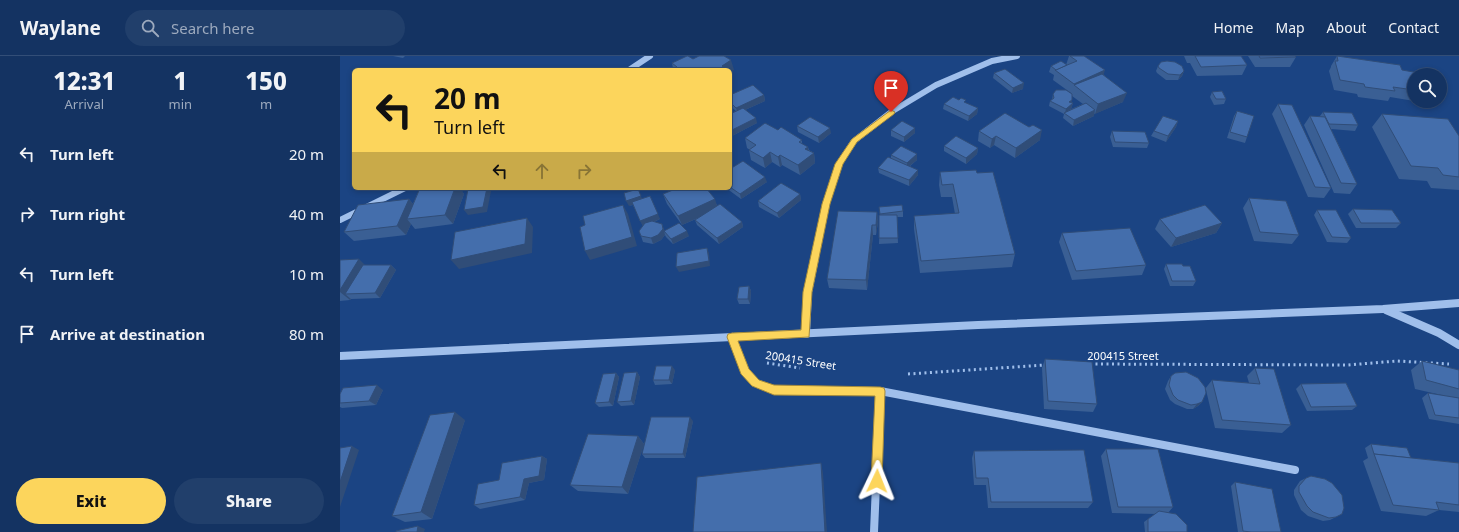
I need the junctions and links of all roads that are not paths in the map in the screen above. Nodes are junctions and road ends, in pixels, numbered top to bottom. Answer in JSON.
{"nodes":[{"id":1,"x":650,"y":56,"type":"edge"},
{"id":2,"x":1017,"y":56,"type":"edge"},
{"id":3,"x":632,"y":68,"type":"edge"},
{"id":4,"x":401,"y":190,"type":"edge"},
{"id":5,"x":340,"y":220,"type":"edge"},
{"id":6,"x":1459,"y":303,"type":"edge"},
{"id":7,"x":1384,"y":309,"type":"junction"},
{"id":8,"x":806,"y":334,"type":"junction"},
{"id":9,"x":732,"y":337,"type":"junction"},
{"id":10,"x":1459,"y":345,"type":"edge"},
{"id":11,"x":340,"y":356,"type":"edge"},
{"id":12,"x":880,"y":391,"type":"junction"},
{"id":13,"x":1295,"y":470,"type":"dead end"},
{"id":14,"x":874,"y":532,"type":"edge"}],
"edges":[{"from":1,"to":3,"type":"street"},
{"from":2,"to":8,"type":"street"},
{"from":4,"to":5,"type":"street"},
{"from":6,"to":7,"type":"street"},
{"from":7,"to":8,"type":"street"},
{"from":7,"to":10,"type":"street"},
{"from":8,"to":9,"type":"street"},
{"from":9,"to":11,"type":"street"},
{"from":9,"to":12,"type":"street"},
{"from":12,"to":13,"type":"street"},
{"from":12,"to":14,"type":"street"}]}
